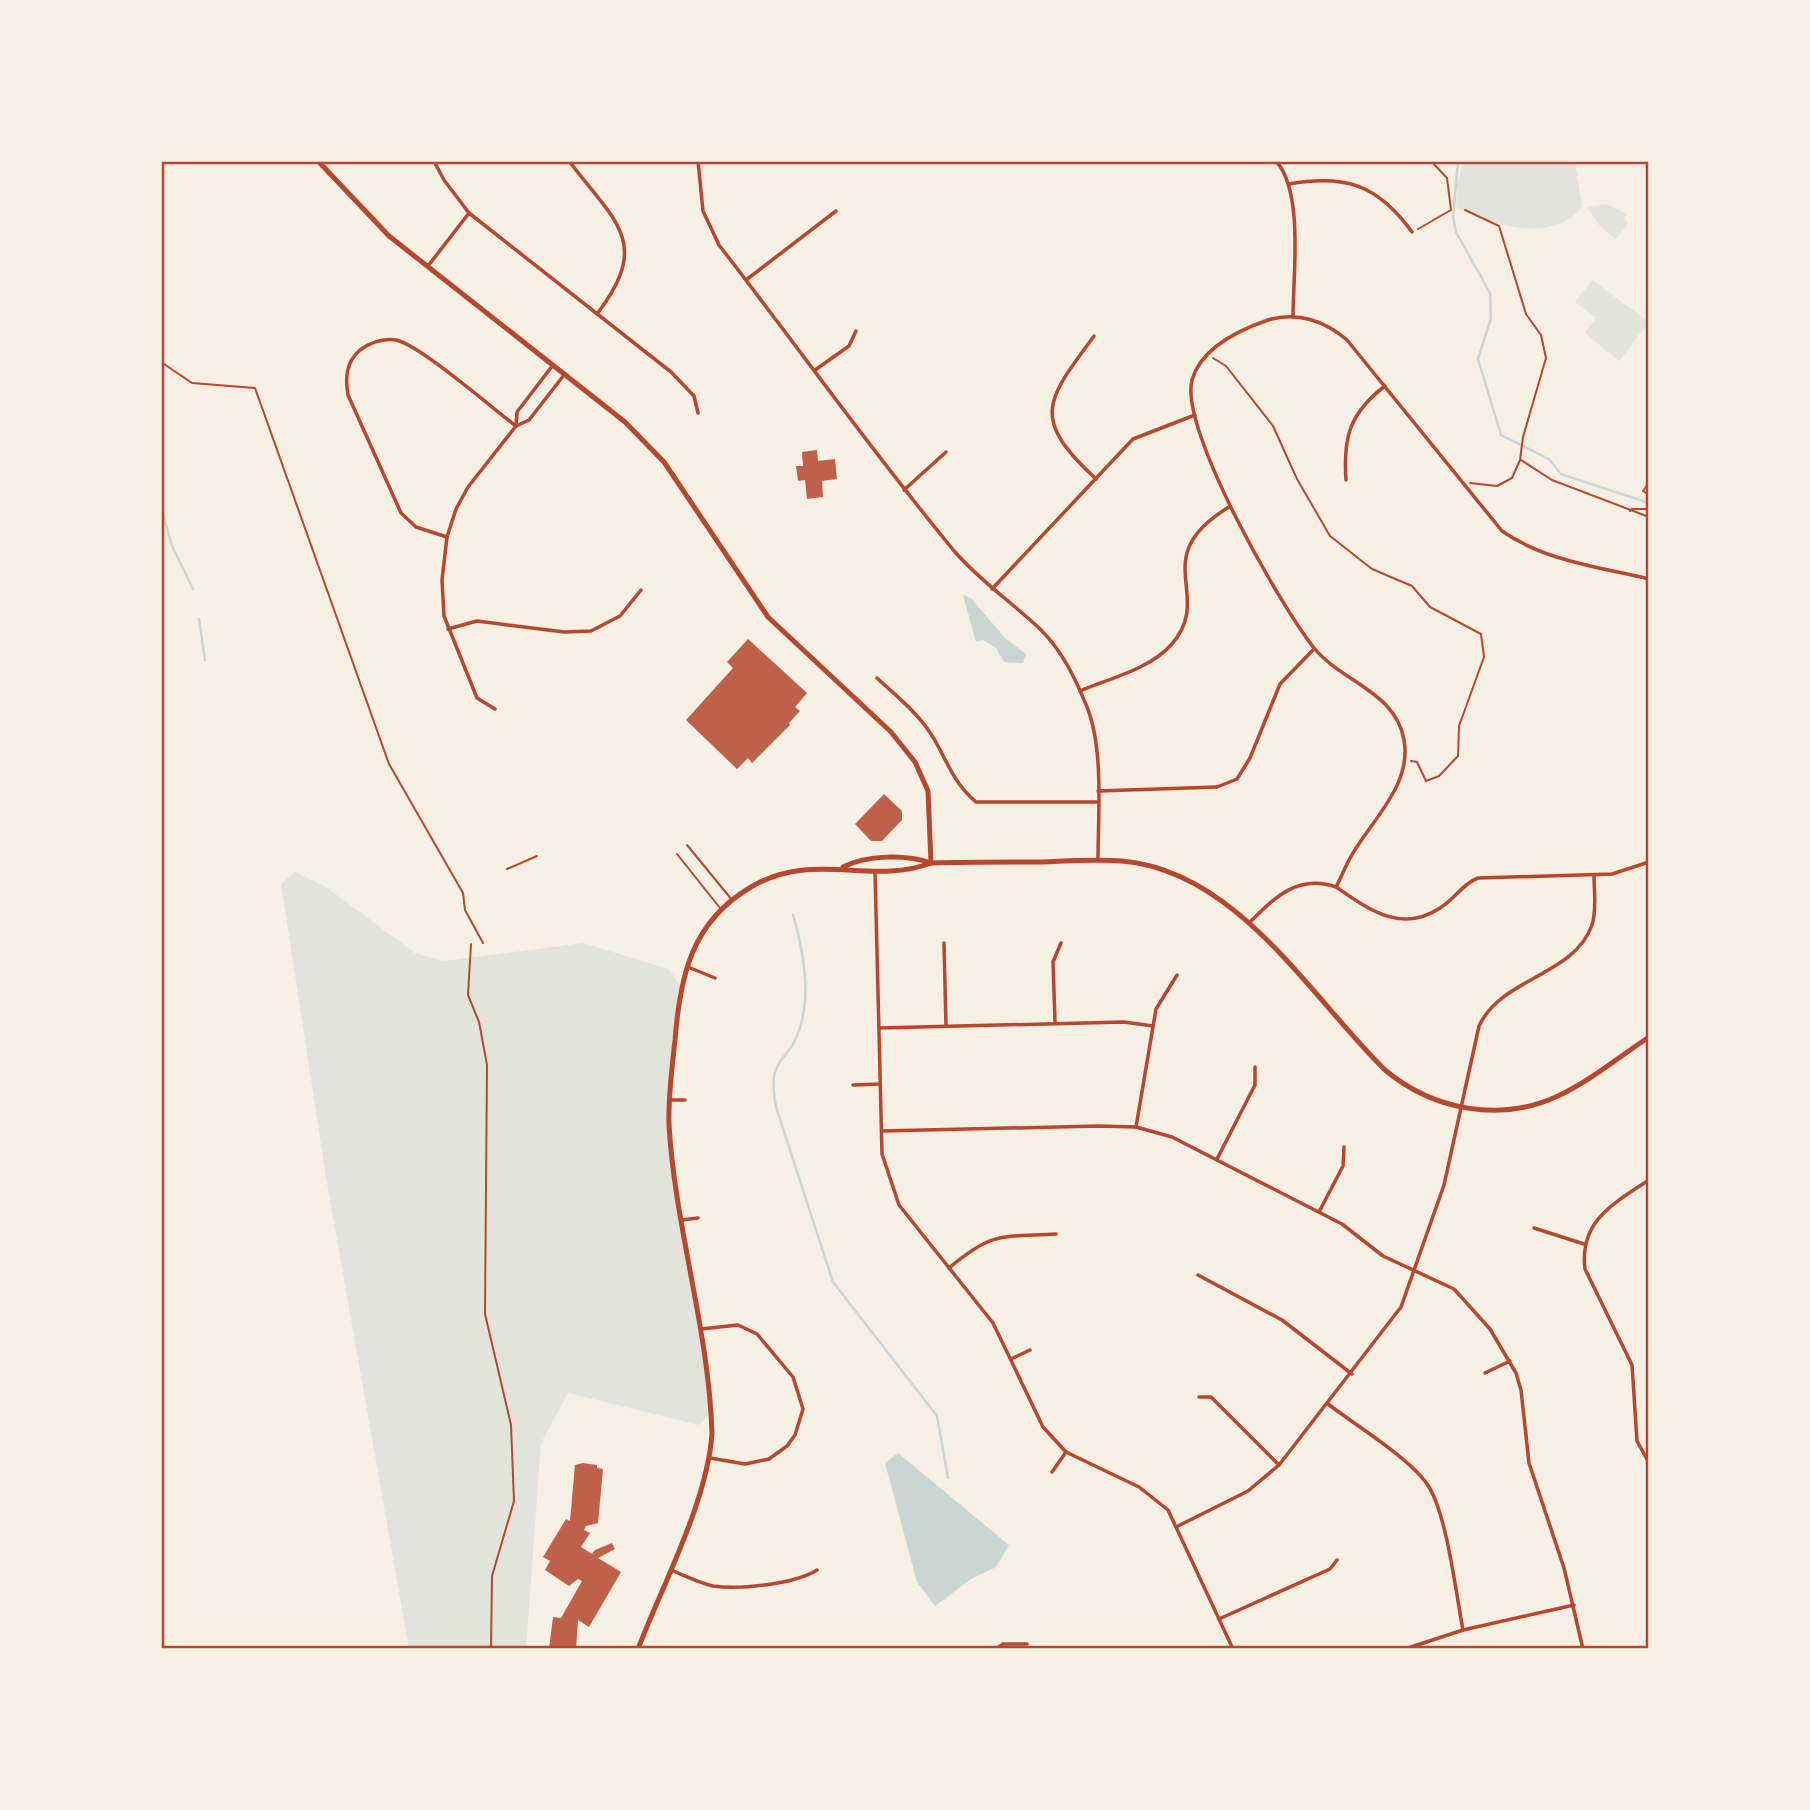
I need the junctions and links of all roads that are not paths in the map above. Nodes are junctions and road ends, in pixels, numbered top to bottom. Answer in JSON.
{"nodes":[{"id":1,"x":318,"y":161,"type":"edge"},
{"id":2,"x":434,"y":161,"type":"edge"},
{"id":3,"x":569,"y":161,"type":"edge"},
{"id":4,"x":698,"y":161,"type":"edge"},
{"id":5,"x":1276,"y":161,"type":"edge"},
{"id":6,"x":1289,"y":184,"type":"junction"},
{"id":7,"x":836,"y":211,"type":"dead end"},
{"id":8,"x":469,"y":213,"type":"junction"},
{"id":9,"x":1412,"y":233,"type":"road end"},
{"id":10,"x":427,"y":268,"type":"junction"},
{"id":11,"x":746,"y":280,"type":"junction"},
{"id":12,"x":597,"y":314,"type":"junction"},
{"id":13,"x":1293,"y":317,"type":"junction"},
{"id":14,"x":856,"y":331,"type":"dead end"},
{"id":15,"x":1094,"y":335,"type":"dead end"},
{"id":16,"x":553,"y":365,"type":"junction"},
{"id":17,"x":816,"y":370,"type":"junction"},
{"id":18,"x":565,"y":373,"type":"junction"},
{"id":19,"x":1385,"y":386,"type":"junction"},
{"id":20,"x":698,"y":413,"type":"dead end"},
{"id":21,"x":1195,"y":415,"type":"junction"},
{"id":22,"x":516,"y":426,"type":"junction"},
{"id":23,"x":946,"y":452,"type":"dead end"},
{"id":24,"x":1096,"y":479,"type":"junction"},
{"id":25,"x":1346,"y":480,"type":"dead end"},
{"id":26,"x":904,"y":490,"type":"junction"},
{"id":27,"x":1229,"y":507,"type":"junction"},
{"id":28,"x":447,"y":537,"type":"junction"},
{"id":29,"x":1649,"y":579,"type":"edge"},
{"id":30,"x":992,"y":589,"type":"junction"},
{"id":31,"x":641,"y":590,"type":"dead end"},
{"id":32,"x":448,"y":629,"type":"junction"},
{"id":33,"x":1314,"y":649,"type":"junction"},
{"id":34,"x":877,"y":678,"type":"dead end"},
{"id":35,"x":1080,"y":691,"type":"junction"},
{"id":36,"x":495,"y":709,"type":"dead end"},
{"id":37,"x":1097,"y":791,"type":"junction"},
{"id":38,"x":1097,"y":802,"type":"junction"},
{"id":39,"x":687,"y":845,"type":"dead end"},
{"id":40,"x":677,"y":854,"type":"dead end"},
{"id":41,"x":537,"y":856,"type":"dead end"},
{"id":42,"x":1098,"y":860,"type":"junction"},
{"id":43,"x":1649,"y":862,"type":"edge"},
{"id":44,"x":931,"y":863,"type":"junction"},
{"id":45,"x":842,"y":867,"type":"junction"},
{"id":46,"x":507,"y":869,"type":"dead end"},
{"id":47,"x":875,"y":871,"type":"junction"},
{"id":48,"x":1594,"y":876,"type":"junction"},
{"id":49,"x":1336,"y":887,"type":"junction"},
{"id":50,"x":732,"y":900,"type":"junction"},
{"id":51,"x":722,"y":911,"type":"junction"},
{"id":52,"x":1249,"y":923,"type":"junction"},
{"id":53,"x":944,"y":943,"type":"dead end"},
{"id":54,"x":1061,"y":943,"type":"dead end"},
{"id":55,"x":685,"y":966,"type":"junction"},
{"id":56,"x":1177,"y":975,"type":"dead end"},
{"id":57,"x":716,"y":978,"type":"dead end"},
{"id":58,"x":1055,"y":1022,"type":"junction"},
{"id":59,"x":946,"y":1026,"type":"junction"},
{"id":60,"x":1153,"y":1026,"type":"junction"},
{"id":61,"x":879,"y":1028,"type":"junction"},
{"id":62,"x":1649,"y":1037,"type":"edge"},
{"id":63,"x":1255,"y":1067,"type":"dead end"},
{"id":64,"x":880,"y":1084,"type":"junction"},
{"id":65,"x":853,"y":1085,"type":"dead end"},
{"id":66,"x":685,"y":1100,"type":"dead end"},
{"id":67,"x":669,"y":1101,"type":"junction"},
{"id":68,"x":1461,"y":1108,"type":"junction"},
{"id":69,"x":1136,"y":1128,"type":"junction"},
{"id":70,"x":882,"y":1131,"type":"junction"},
{"id":71,"x":1344,"y":1146,"type":"dead end"},
{"id":72,"x":1217,"y":1159,"type":"junction"},
{"id":73,"x":1649,"y":1180,"type":"edge"},
{"id":74,"x":1319,"y":1212,"type":"junction"},
{"id":75,"x":698,"y":1219,"type":"dead end"},
{"id":76,"x":682,"y":1220,"type":"junction"},
{"id":77,"x":1534,"y":1228,"type":"dead end"},
{"id":78,"x":1056,"y":1234,"type":"dead end"},
{"id":79,"x":1584,"y":1244,"type":"junction"},
{"id":80,"x":949,"y":1268,"type":"junction"},
{"id":81,"x":1413,"y":1269,"type":"junction"},
{"id":82,"x":1198,"y":1275,"type":"dead end"},
{"id":83,"x":699,"y":1329,"type":"junction"},
{"id":84,"x":1030,"y":1350,"type":"dead end"},
{"id":85,"x":1011,"y":1359,"type":"junction"},
{"id":86,"x":1510,"y":1361,"type":"junction"},
{"id":87,"x":1485,"y":1373,"type":"dead end"},
{"id":88,"x":1352,"y":1374,"type":"junction"},
{"id":89,"x":1199,"y":1397,"type":"dead end"},
{"id":90,"x":1328,"y":1404,"type":"junction"},
{"id":91,"x":803,"y":1409,"type":"junction"},
{"id":92,"x":811,"y":1409,"type":"dead end"},
{"id":93,"x":1066,"y":1452,"type":"junction"},
{"id":94,"x":710,"y":1458,"type":"junction"},
{"id":95,"x":1649,"y":1463,"type":"edge"},
{"id":96,"x":1279,"y":1465,"type":"junction"},
{"id":97,"x":1052,"y":1472,"type":"dead end"},
{"id":98,"x":1178,"y":1526,"type":"junction"},
{"id":99,"x":1337,"y":1560,"type":"dead end"},
{"id":100,"x":670,"y":1569,"type":"junction"},
{"id":101,"x":817,"y":1570,"type":"dead end"},
{"id":102,"x":1574,"y":1605,"type":"junction"},
{"id":103,"x":1219,"y":1619,"type":"junction"},
{"id":104,"x":1463,"y":1630,"type":"junction"},
{"id":105,"x":1027,"y":1644,"type":"dead end"},
{"id":106,"x":638,"y":1649,"type":"edge"},
{"id":107,"x":996,"y":1649,"type":"edge"},
{"id":108,"x":1233,"y":1649,"type":"edge"},
{"id":109,"x":1405,"y":1649,"type":"edge"},
{"id":110,"x":1583,"y":1649,"type":"edge"}],
"edges":[{"from":1,"to":10,"type":"main road"},
{"from":2,"to":8,"type":"street"},
{"from":3,"to":12,"type":"street"},
{"from":4,"to":11,"type":"street"},
{"from":5,"to":6,"type":"street"},
{"from":6,"to":9,"type":"street"},
{"from":6,"to":13,"type":"street"},
{"from":7,"to":11,"type":"street"},
{"from":8,"to":10,"type":"street"},
{"from":8,"to":12,"type":"street"},
{"from":10,"to":16,"type":"main road"},
{"from":11,"to":17,"type":"street"},
{"from":12,"to":20,"type":"street"},
{"from":13,"to":19,"type":"street"},
{"from":13,"to":21,"type":"street"},
{"from":14,"to":17,"type":"street"},
{"from":15,"to":24,"type":"street"},
{"from":16,"to":18,"type":"main road"},
{"from":16,"to":22,"type":"street"},
{"from":17,"to":26,"type":"street"},
{"from":18,"to":22,"type":"street"},
{"from":18,"to":44,"type":"main road"},
{"from":19,"to":25,"type":"street"},
{"from":19,"to":29,"type":"street"},
{"from":21,"to":24,"type":"street"},
{"from":21,"to":27,"type":"street"},
{"from":22,"to":28,"type":"street"},
{"from":22,"to":28,"type":"street"},
{"from":23,"to":26,"type":"street"},
{"from":24,"to":30,"type":"street"},
{"from":26,"to":30,"type":"street"},
{"from":27,"to":33,"type":"street"},
{"from":27,"to":35,"type":"street"},
{"from":28,"to":32,"type":"street"},
{"from":30,"to":35,"type":"street"},
{"from":31,"to":32,"type":"street"},
{"from":32,"to":36,"type":"street"},
{"from":33,"to":37,"type":"street"},
{"from":33,"to":49,"type":"street"},
{"from":34,"to":38,"type":"street"},
{"from":35,"to":37,"type":"street"},
{"from":37,"to":38,"type":"street"},
{"from":38,"to":42,"type":"street"},
{"from":39,"to":50,"type":"lane"},
{"from":40,"to":51,"type":"lane"},
{"from":41,"to":46,"type":"lane"},
{"from":42,"to":44,"type":"main road"},
{"from":42,"to":52,"type":"main road"},
{"from":43,"to":48,"type":"street"},
{"from":44,"to":45,"type":"main road"},
{"from":44,"to":47,"type":"main road"},
{"from":45,"to":47,"type":"main road"},
{"from":45,"to":50,"type":"main road"},
{"from":47,"to":61,"type":"street"},
{"from":48,"to":49,"type":"street"},
{"from":48,"to":68,"type":"street"},
{"from":49,"to":52,"type":"street"},
{"from":50,"to":51,"type":"main road"},
{"from":51,"to":55,"type":"main road"},
{"from":52,"to":68,"type":"main road"},
{"from":53,"to":59,"type":"street"},
{"from":54,"to":58,"type":"street"},
{"from":55,"to":57,"type":"street"},
{"from":55,"to":67,"type":"main road"},
{"from":56,"to":60,"type":"street"},
{"from":58,"to":59,"type":"street"},
{"from":58,"to":60,"type":"street"},
{"from":59,"to":61,"type":"street"},
{"from":60,"to":69,"type":"street"},
{"from":61,"to":64,"type":"street"},
{"from":62,"to":68,"type":"main road"},
{"from":63,"to":72,"type":"street"},
{"from":64,"to":65,"type":"street"},
{"from":64,"to":70,"type":"street"},
{"from":66,"to":67,"type":"street"},
{"from":67,"to":76,"type":"main road"},
{"from":68,"to":81,"type":"street"},
{"from":69,"to":70,"type":"street"},
{"from":69,"to":72,"type":"street"},
{"from":70,"to":80,"type":"street"},
{"from":71,"to":74,"type":"street"},
{"from":72,"to":74,"type":"street"},
{"from":73,"to":79,"type":"street"},
{"from":74,"to":81,"type":"street"},
{"from":75,"to":76,"type":"street"},
{"from":76,"to":83,"type":"main road"},
{"from":77,"to":79,"type":"street"},
{"from":78,"to":80,"type":"street"},
{"from":79,"to":95,"type":"street"},
{"from":80,"to":85,"type":"street"},
{"from":81,"to":86,"type":"street"},
{"from":81,"to":88,"type":"street"},
{"from":82,"to":88,"type":"street"},
{"from":83,"to":91,"type":"street"},
{"from":83,"to":94,"type":"main road"},
{"from":84,"to":85,"type":"street"},
{"from":85,"to":93,"type":"street"},
{"from":86,"to":87,"type":"street"},
{"from":86,"to":102,"type":"street"},
{"from":88,"to":90,"type":"street"},
{"from":89,"to":96,"type":"street"},
{"from":90,"to":96,"type":"street"},
{"from":90,"to":104,"type":"street"},
{"from":91,"to":92,"type":"street"},
{"from":91,"to":94,"type":"street"},
{"from":93,"to":97,"type":"street"},
{"from":93,"to":98,"type":"street"},
{"from":94,"to":100,"type":"main road"},
{"from":96,"to":98,"type":"street"},
{"from":98,"to":103,"type":"street"},
{"from":99,"to":103,"type":"street"},
{"from":100,"to":101,"type":"street"},
{"from":100,"to":106,"type":"main road"},
{"from":102,"to":104,"type":"street"},
{"from":102,"to":110,"type":"street"},
{"from":103,"to":108,"type":"street"},
{"from":104,"to":109,"type":"street"},
{"from":105,"to":107,"type":"street"}]}
